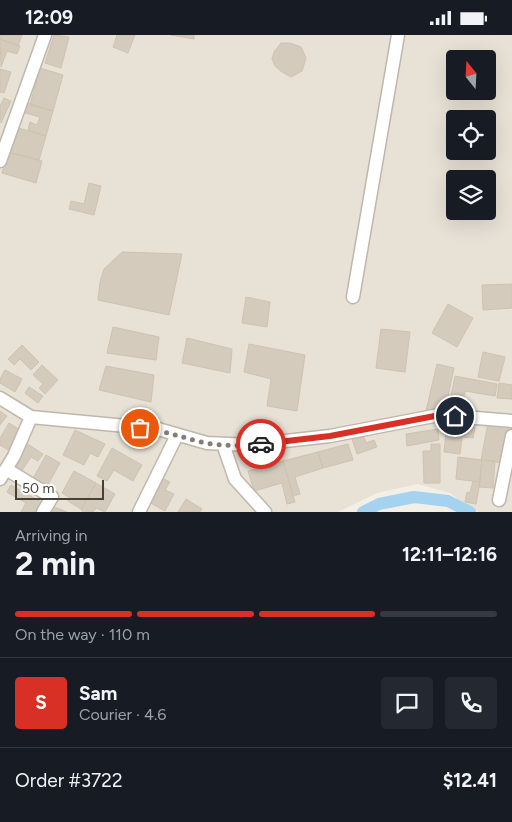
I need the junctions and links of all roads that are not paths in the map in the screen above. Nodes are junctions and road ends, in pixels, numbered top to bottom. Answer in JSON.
{"nodes":[{"id":1,"x":45,"y":35,"type":"edge"},
{"id":2,"x":398,"y":35,"type":"edge"},
{"id":3,"x":0,"y":161,"type":"edge"},
{"id":4,"x":353,"y":297,"type":"dead end"},
{"id":5,"x":0,"y":398,"type":"edge"},
{"id":6,"x":31,"y":417,"type":"junction"},
{"id":7,"x":512,"y":421,"type":"edge"},
{"id":8,"x":177,"y":435,"type":"junction"},
{"id":9,"x":512,"y":436,"type":"edge"},
{"id":10,"x":223,"y":444,"type":"junction"},
{"id":11,"x":3,"y":474,"type":"edge"},
{"id":12,"x":499,"y":500,"type":"dead end"},
{"id":13,"x":43,"y":512,"type":"edge"},
{"id":14,"x":139,"y":512,"type":"edge"},
{"id":15,"x":266,"y":512,"type":"edge"}],
"edges":[{"from":1,"to":3,"type":"street"},
{"from":2,"to":4,"type":"street"},
{"from":5,"to":6,"type":"street"},
{"from":6,"to":8,"type":"street"},
{"from":6,"to":11,"type":"street"},
{"from":7,"to":10,"type":"street"},
{"from":8,"to":10,"type":"street"},
{"from":8,"to":14,"type":"street"},
{"from":9,"to":12,"type":"street"},
{"from":10,"to":15,"type":"street"},
{"from":11,"to":13,"type":"street"}]}
